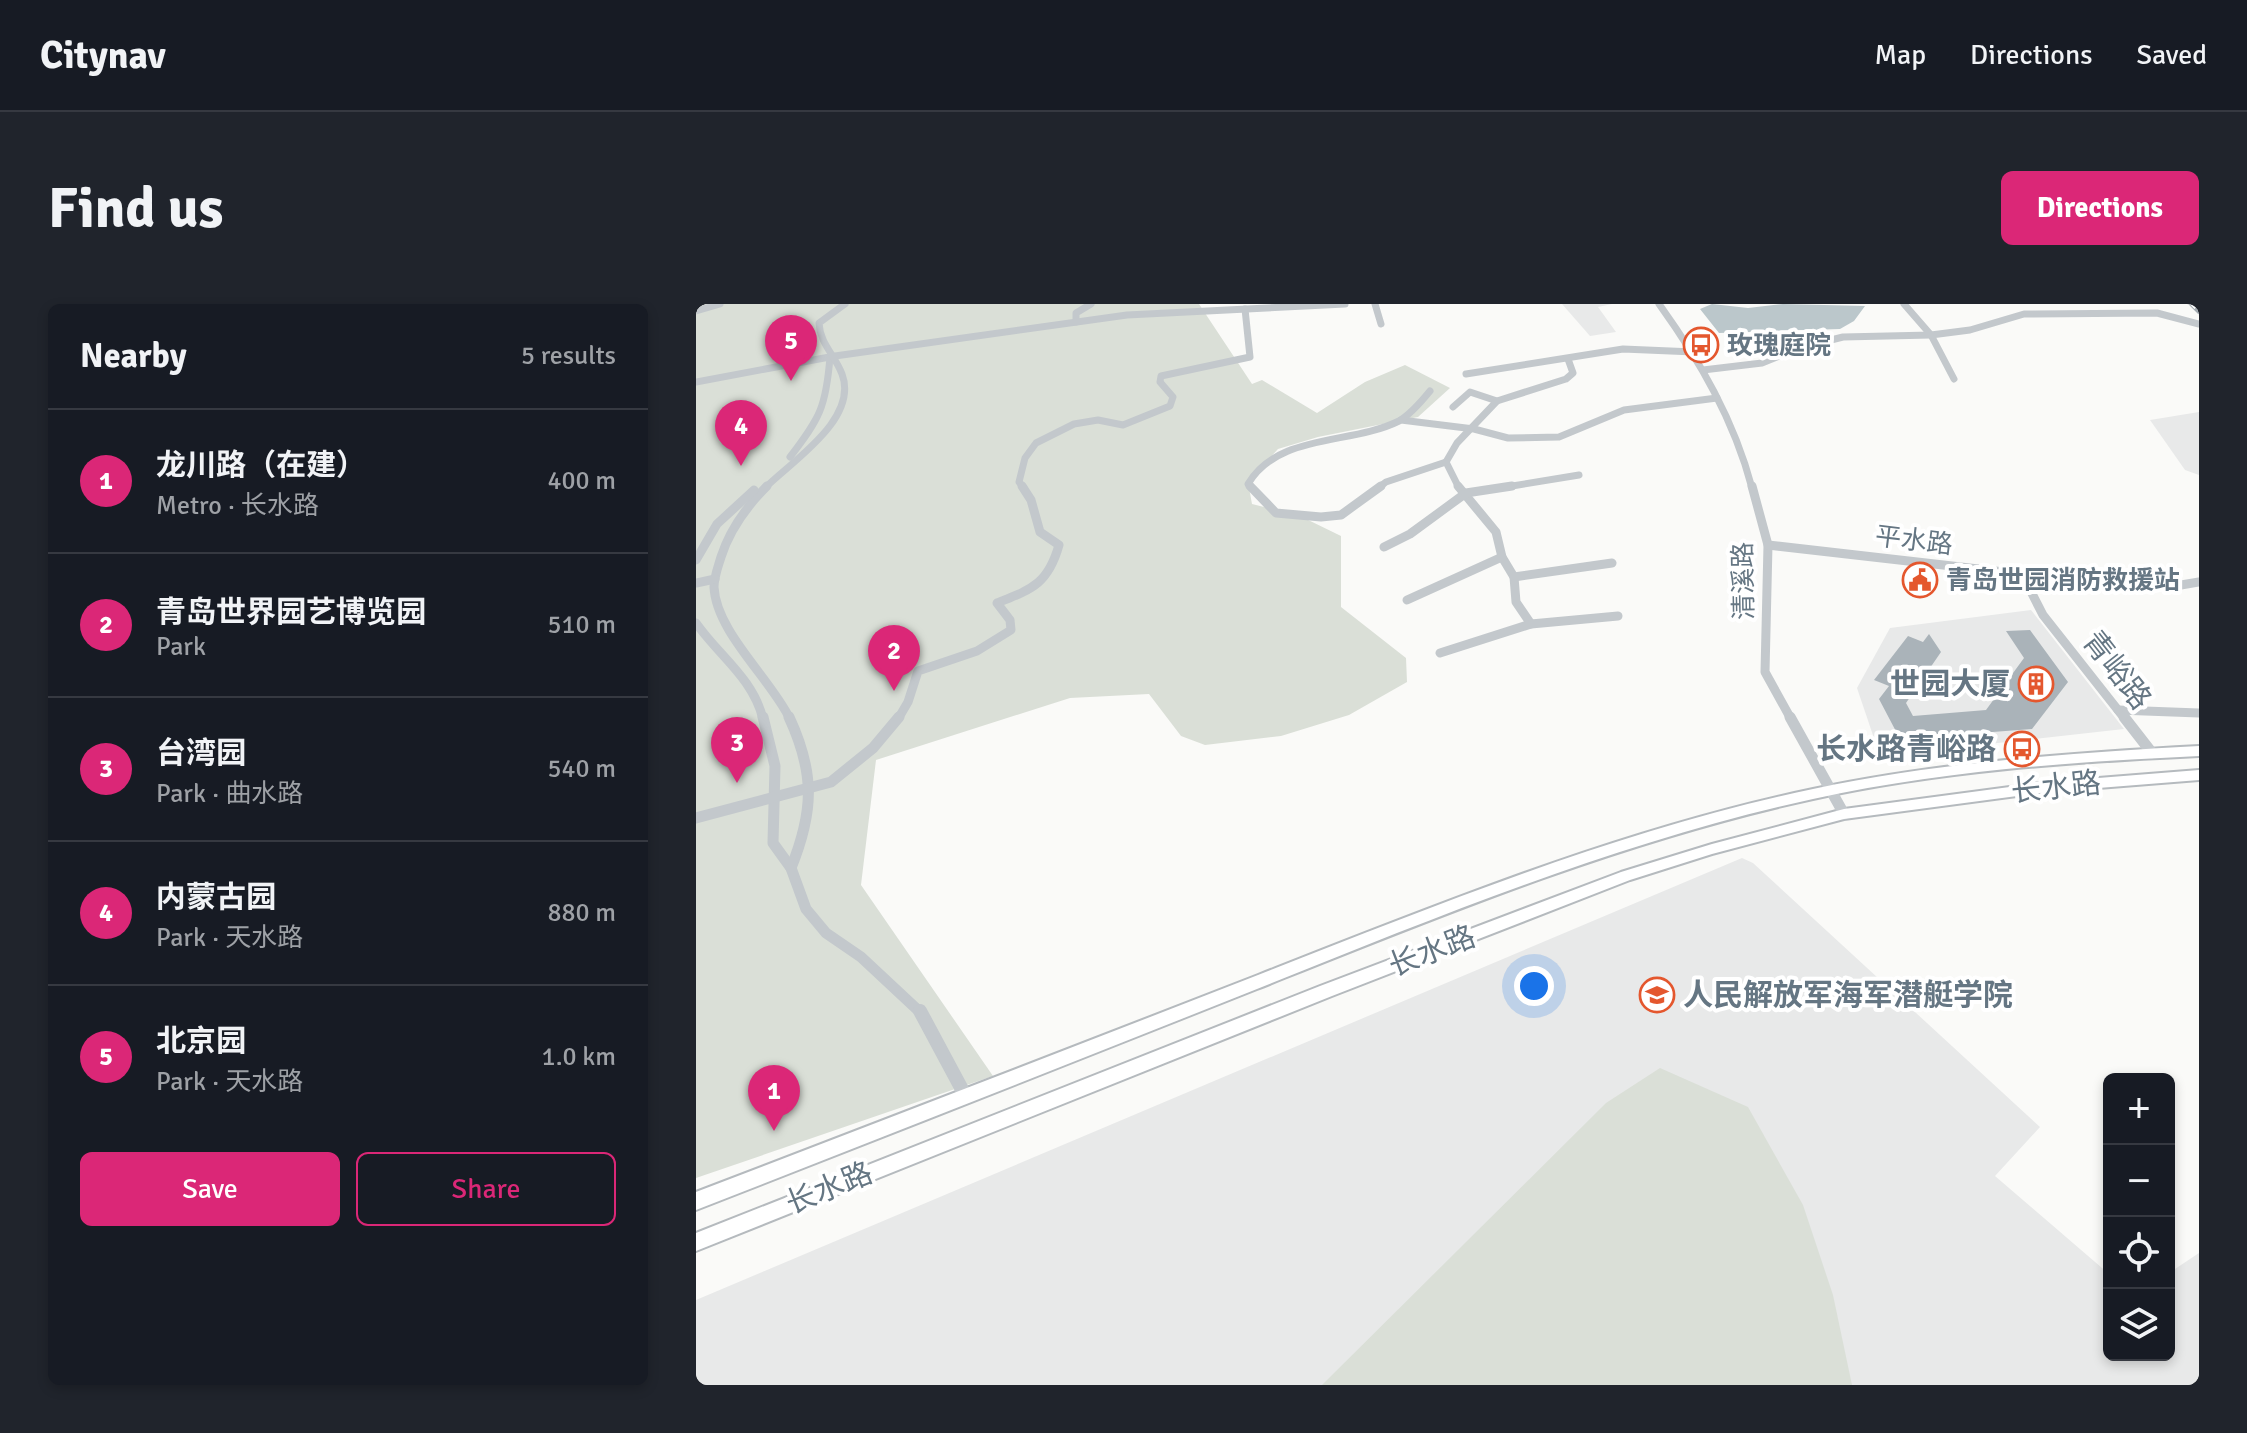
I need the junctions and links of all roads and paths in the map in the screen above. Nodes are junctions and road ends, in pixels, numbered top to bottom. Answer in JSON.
{"nodes":[{"id":1,"x":720,"y":304,"type":"edge"},
{"id":2,"x":845,"y":304,"type":"edge"},
{"id":3,"x":1091,"y":304,"type":"edge"},
{"id":4,"x":1345,"y":304,"type":"edge"},
{"id":5,"x":1375,"y":304,"type":"edge"},
{"id":6,"x":1659,"y":304,"type":"edge"},
{"id":7,"x":1904,"y":304,"type":"edge"},
{"id":8,"x":1245,"y":309,"type":"junction"},
{"id":9,"x":696,"y":311,"type":"edge"},
{"id":10,"x":1076,"y":322,"type":"junction"},
{"id":11,"x":2195,"y":322,"type":"edge"},
{"id":12,"x":1381,"y":324,"type":"dead end"},
{"id":13,"x":1931,"y":335,"type":"junction"},
{"id":14,"x":1694,"y":352,"type":"junction"},
{"id":15,"x":830,"y":357,"type":"junction"},
{"id":16,"x":1568,"y":359,"type":"junction"},
{"id":17,"x":1703,"y":370,"type":"junction"},
{"id":18,"x":1466,"y":374,"type":"dead end"},
{"id":19,"x":1954,"y":379,"type":"dead end"},
{"id":20,"x":696,"y":382,"type":"edge"},
{"id":21,"x":1430,"y":391,"type":"dead end"},
{"id":22,"x":1717,"y":398,"type":"junction"},
{"id":23,"x":1497,"y":401,"type":"junction"},
{"id":24,"x":1453,"y":407,"type":"dead end"},
{"id":25,"x":1401,"y":420,"type":"junction"},
{"id":26,"x":1474,"y":429,"type":"junction"},
{"id":27,"x":1446,"y":462,"type":"junction"},
{"id":28,"x":1579,"y":475,"type":"dead end"},
{"id":29,"x":1466,"y":493,"type":"junction"},
{"id":30,"x":1768,"y":545,"type":"junction"},
{"id":31,"x":1384,"y":547,"type":"dead end"},
{"id":32,"x":1502,"y":557,"type":"junction"},
{"id":33,"x":696,"y":560,"type":"edge"},
{"id":34,"x":1612,"y":563,"type":"dead end"},
{"id":35,"x":2022,"y":574,"type":"junction"},
{"id":36,"x":1514,"y":577,"type":"junction"},
{"id":37,"x":715,"y":579,"type":"junction"},
{"id":38,"x":2199,"y":582,"type":"edge"},
{"id":39,"x":696,"y":583,"type":"edge"},
{"id":40,"x":1407,"y":600,"type":"dead end"},
{"id":41,"x":1618,"y":616,"type":"dead end"},
{"id":42,"x":696,"y":623,"type":"edge"},
{"id":43,"x":1531,"y":624,"type":"junction"},
{"id":44,"x":1440,"y":653,"type":"dead end"},
{"id":45,"x":2118,"y":710,"type":"junction"},
{"id":46,"x":2199,"y":713,"type":"edge"},
{"id":47,"x":2199,"y":751,"type":"edge"},
{"id":48,"x":2152,"y":753,"type":"junction"},
{"id":49,"x":2199,"y":775,"type":"edge"},
{"id":50,"x":811,"y":787,"type":"junction"},
{"id":51,"x":1829,"y":791,"type":"junction"},
{"id":52,"x":773,"y":797,"type":"junction"},
{"id":53,"x":1844,"y":814,"type":"junction"},
{"id":54,"x":696,"y":818,"type":"edge"},
{"id":55,"x":791,"y":868,"type":"junction"},
{"id":56,"x":965,"y":1095,"type":"junction"},
{"id":57,"x":696,"y":1201,"type":"edge"},
{"id":58,"x":696,"y":1242,"type":"edge"}],
"edges":[{"from":1,"to":9,"type":"street"},
{"from":2,"to":15,"type":"street"},
{"from":3,"to":10,"type":"street"},
{"from":4,"to":8,"type":"street"},
{"from":5,"to":12,"type":"street"},
{"from":6,"to":14,"type":"street","name":"清溪路"},
{"from":7,"to":13,"type":"street"},
{"from":8,"to":10,"type":"street"},
{"from":8,"to":50,"type":"street"},
{"from":10,"to":15,"type":"street"},
{"from":11,"to":13,"type":"street"},
{"from":13,"to":17,"type":"street"},
{"from":13,"to":19,"type":"street"},
{"from":14,"to":16,"type":"street"},
{"from":14,"to":17,"type":"street","name":"清溪路"},
{"from":15,"to":20,"type":"street"},
{"from":15,"to":33,"type":"street"},
{"from":15,"to":37,"type":"street"},
{"from":16,"to":18,"type":"street"},
{"from":16,"to":23,"type":"street"},
{"from":17,"to":22,"type":"street","name":"清溪路"},
{"from":21,"to":25,"type":"street"},
{"from":22,"to":26,"type":"street"},
{"from":22,"to":30,"type":"street","name":"清溪路"},
{"from":23,"to":24,"type":"street"},
{"from":23,"to":26,"type":"street"},
{"from":25,"to":26,"type":"street"},
{"from":25,"to":27,"type":"street"},
{"from":26,"to":27,"type":"street"},
{"from":27,"to":29,"type":"street"},
{"from":28,"to":29,"type":"street"},
{"from":29,"to":31,"type":"street"},
{"from":29,"to":32,"type":"street"},
{"from":30,"to":35,"type":"street","name":"平水路"},
{"from":30,"to":51,"type":"street","name":"清溪路"},
{"from":32,"to":36,"type":"street"},
{"from":32,"to":40,"type":"street"},
{"from":34,"to":36,"type":"street"},
{"from":35,"to":38,"type":"street","name":"平水路"},
{"from":35,"to":45,"type":"street","name":"青峪路"},
{"from":36,"to":43,"type":"street"},
{"from":37,"to":39,"type":"street"},
{"from":37,"to":50,"type":"street"},
{"from":41,"to":43,"type":"street"},
{"from":42,"to":52,"type":"street"},
{"from":43,"to":44,"type":"street"},
{"from":45,"to":46,"type":"street"},
{"from":45,"to":48,"type":"street","name":"青峪路"},
{"from":47,"to":48,"type":"main road","name":"长水路"},
{"from":48,"to":51,"type":"main road","name":"长水路"},
{"from":49,"to":53,"type":"main road","name":"长水路"},
{"from":50,"to":52,"type":"street"},
{"from":50,"to":55,"type":"street"},
{"from":51,"to":53,"type":"street","name":"清溪路"},
{"from":51,"to":56,"type":"main road","name":"长水路"},
{"from":52,"to":54,"type":"street"},
{"from":52,"to":55,"type":"street"},
{"from":53,"to":58,"type":"main road","name":"长水路"},
{"from":55,"to":56,"type":"street"},
{"from":56,"to":57,"type":"main road","name":"长水路"}]}
